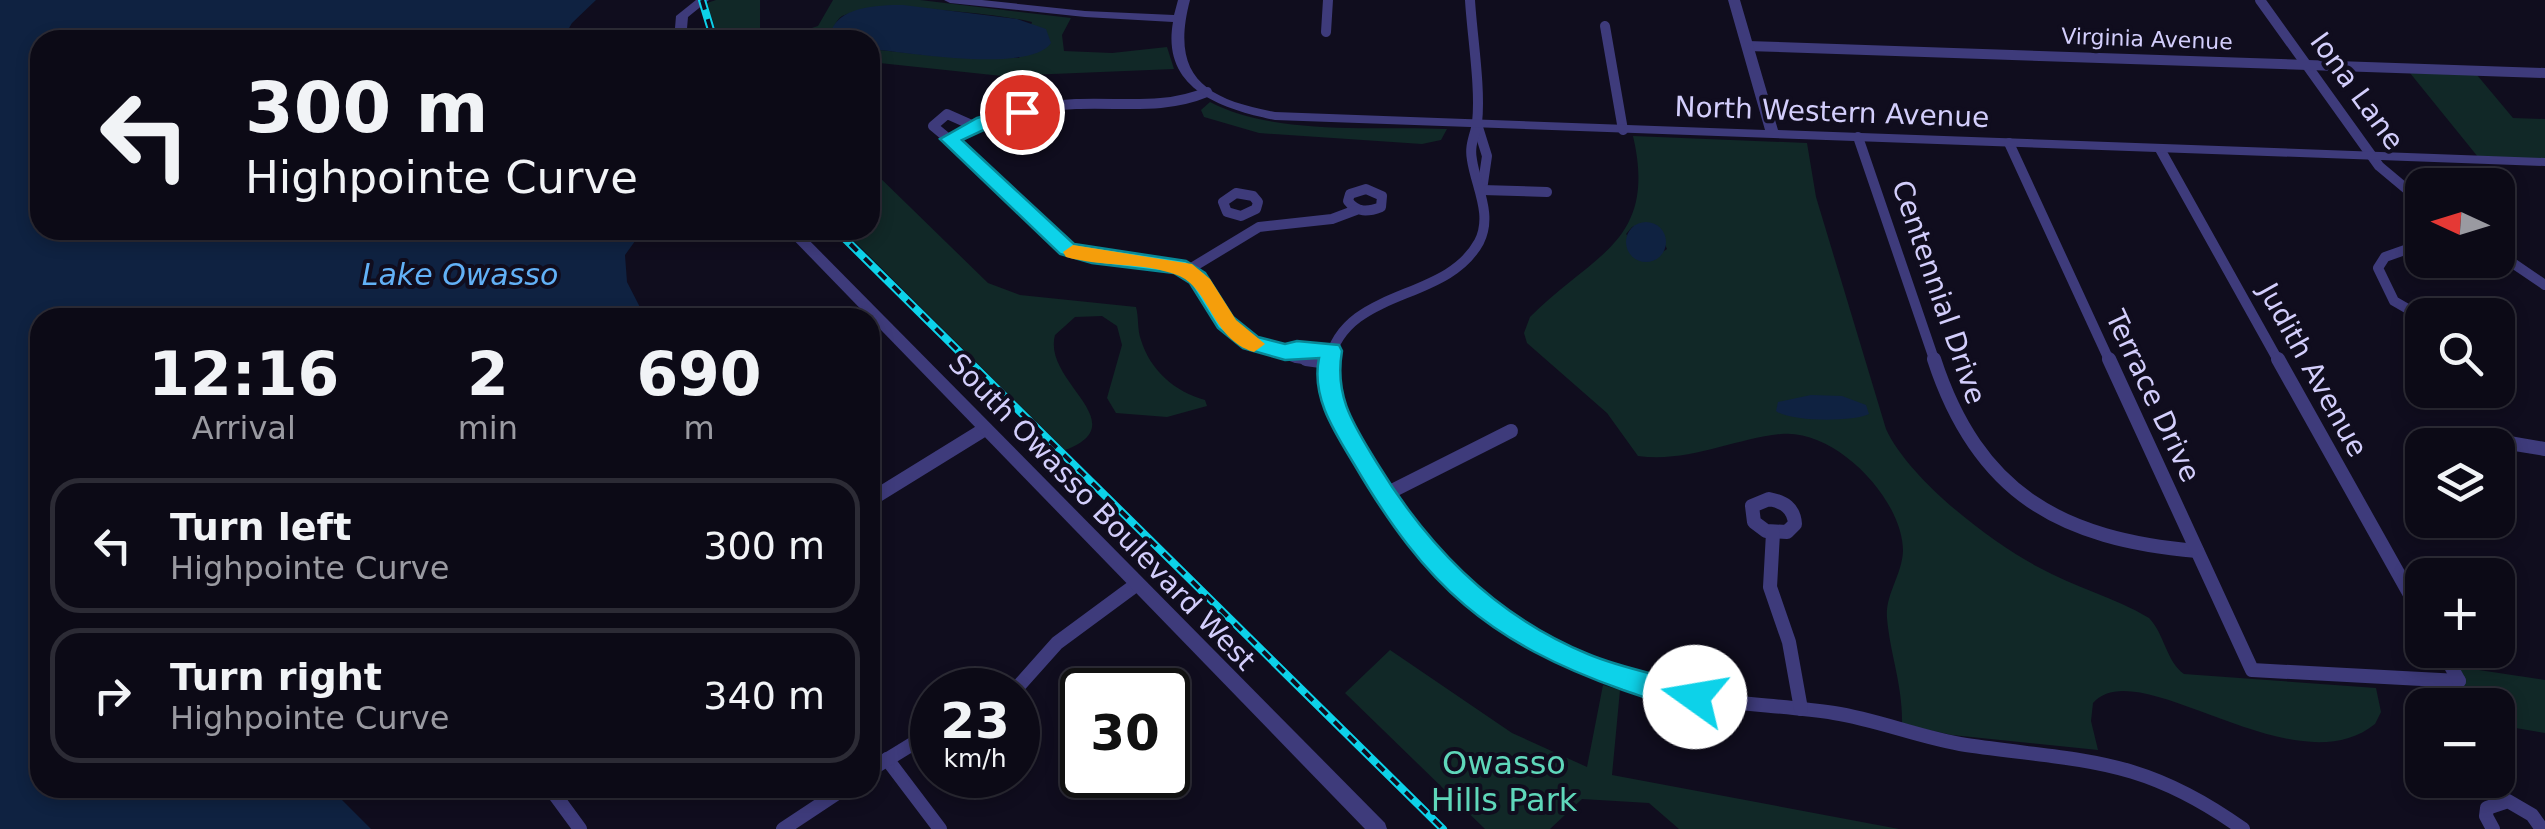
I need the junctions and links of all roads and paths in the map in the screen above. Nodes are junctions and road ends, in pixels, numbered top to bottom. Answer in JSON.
{"nodes":[{"id":1,"x":703,"y":0,"type":"edge"},
{"id":2,"x":950,"y":0,"type":"edge"},
{"id":3,"x":1184,"y":0,"type":"edge"},
{"id":4,"x":1328,"y":0,"type":"edge"},
{"id":5,"x":1470,"y":0,"type":"edge"},
{"id":6,"x":1734,"y":0,"type":"edge"},
{"id":7,"x":2260,"y":0,"type":"edge"},
{"id":8,"x":1180,"y":19,"type":"junction"},
{"id":9,"x":1605,"y":26,"type":"dead end"},
{"id":10,"x":680,"y":30,"type":"edge"},
{"id":11,"x":1326,"y":32,"type":"dead end"},
{"id":12,"x":1748,"y":46,"type":"junction"},
{"id":13,"x":2307,"y":65,"type":"junction"},
{"id":14,"x":2545,"y":73,"type":"edge"},
{"id":15,"x":1203,"y":89,"type":"junction"},
{"id":16,"x":1477,"y":124,"type":"junction"},
{"id":17,"x":974,"y":126,"type":"junction"},
{"id":18,"x":1622,"y":130,"type":"junction"},
{"id":19,"x":1773,"y":135,"type":"junction"},
{"id":20,"x":1858,"y":137,"type":"junction"},
{"id":21,"x":949,"y":139,"type":"junction"},
{"id":22,"x":2009,"y":142,"type":"junction"},
{"id":23,"x":2160,"y":149,"type":"junction"},
{"id":24,"x":2372,"y":156,"type":"junction"},
{"id":25,"x":2545,"y":162,"type":"edge"},
{"id":26,"x":2405,"y":189,"type":"edge"},
{"id":27,"x":1482,"y":190,"type":"junction"},
{"id":28,"x":1547,"y":192,"type":"dead end"},
{"id":29,"x":1356,"y":210,"type":"dead end"},
{"id":30,"x":1248,"y":215,"type":"dead end"},
{"id":31,"x":1259,"y":228,"type":"junction"},
{"id":32,"x":800,"y":240,"type":"edge"},
{"id":33,"x":2405,"y":250,"type":"edge"},
{"id":34,"x":2515,"y":265,"type":"edge"},
{"id":35,"x":1188,"y":270,"type":"junction"},
{"id":36,"x":2545,"y":285,"type":"edge"},
{"id":37,"x":2405,"y":307,"type":"edge"},
{"id":38,"x":865,"y":308,"type":"edge"},
{"id":39,"x":880,"y":324,"type":"edge"},
{"id":40,"x":1330,"y":356,"type":"junction"},
{"id":41,"x":985,"y":429,"type":"junction"},
{"id":42,"x":1511,"y":431,"type":"dead end"},
{"id":43,"x":2515,"y":444,"type":"edge"},
{"id":44,"x":2545,"y":449,"type":"edge"},
{"id":45,"x":880,"y":494,"type":"edge"},
{"id":46,"x":1384,"y":495,"type":"junction"},
{"id":47,"x":1773,"y":534,"type":"dead end"},
{"id":48,"x":2197,"y":551,"type":"junction"},
{"id":49,"x":1137,"y":584,"type":"junction"},
{"id":50,"x":2405,"y":586,"type":"edge"},
{"id":51,"x":1035,"y":668,"type":"edge"},
{"id":52,"x":2452,"y":668,"type":"edge"},
{"id":53,"x":1801,"y":709,"type":"junction"},
{"id":54,"x":910,"y":745,"type":"edge"},
{"id":55,"x":887,"y":759,"type":"junction"},
{"id":56,"x":880,"y":764,"type":"edge"},
{"id":57,"x":557,"y":798,"type":"edge"},
{"id":58,"x":830,"y":798,"type":"edge"},
{"id":59,"x":580,"y":829,"type":"edge"},
{"id":60,"x":783,"y":829,"type":"edge"},
{"id":61,"x":940,"y":829,"type":"edge"},
{"id":62,"x":1378,"y":829,"type":"edge"},
{"id":63,"x":2243,"y":829,"type":"edge"},
{"id":64,"x":2492,"y":829,"type":"edge"},
{"id":65,"x":2542,"y":829,"type":"edge"}],
"edges":[{"from":1,"to":10,"type":"street"},
{"from":2,"to":8,"type":"street"},
{"from":3,"to":8,"type":"street"},
{"from":4,"to":11,"type":"street"},
{"from":5,"to":16,"type":"street"},
{"from":6,"to":12,"type":"street"},
{"from":7,"to":13,"type":"street","name":"Iona Lane"},
{"from":8,"to":15,"type":"street"},
{"from":9,"to":18,"type":"street"},
{"from":12,"to":13,"type":"street","name":"Virginia Avenue"},
{"from":12,"to":19,"type":"street"},
{"from":13,"to":14,"type":"street","name":"Virginia Avenue"},
{"from":13,"to":24,"type":"street","name":"Iona Lane"},
{"from":15,"to":16,"type":"street","name":"North Western Avenue"},
{"from":15,"to":17,"type":"street"},
{"from":16,"to":18,"type":"street","name":"North Western Avenue"},
{"from":16,"to":27,"type":"street"},
{"from":17,"to":21,"type":"street"},
{"from":17,"to":21,"type":"street"},
{"from":18,"to":19,"type":"street","name":"North Western Avenue"},
{"from":19,"to":20,"type":"street","name":"North Western Avenue"},
{"from":20,"to":22,"type":"street","name":"North Western Avenue"},
{"from":20,"to":48,"type":"street","name":"Centennial Drive"},
{"from":21,"to":35,"type":"street"},
{"from":22,"to":23,"type":"street","name":"North Western Avenue"},
{"from":22,"to":48,"type":"street","name":"Terrace Drive"},
{"from":23,"to":24,"type":"street","name":"North Western Avenue"},
{"from":23,"to":50,"type":"street","name":"Judith Avenue"},
{"from":24,"to":25,"type":"street","name":"North Western Avenue"},
{"from":24,"to":26,"type":"street","name":"Iona Lane"},
{"from":27,"to":28,"type":"street"},
{"from":27,"to":40,"type":"street"},
{"from":29,"to":31,"type":"street"},
{"from":30,"to":31,"type":"street"},
{"from":31,"to":35,"type":"street"},
{"from":32,"to":38,"type":"street","name":"South Owasso Boulevard West"},
{"from":33,"to":37,"type":"street"},
{"from":34,"to":36,"type":"street"},
{"from":35,"to":40,"type":"street"},
{"from":39,"to":41,"type":"street","name":"South Owasso Boulevard West"},
{"from":40,"to":46,"type":"street"},
{"from":41,"to":45,"type":"street"},
{"from":41,"to":49,"type":"street","name":"South Owasso Boulevard West"},
{"from":42,"to":46,"type":"street"},
{"from":43,"to":44,"type":"street"},
{"from":46,"to":53,"type":"street"},
{"from":47,"to":53,"type":"street"},
{"from":48,"to":52,"type":"street","name":"Terrace Drive"},
{"from":49,"to":51,"type":"street"},
{"from":49,"to":62,"type":"street","name":"South Owasso Boulevard West"},
{"from":53,"to":63,"type":"street"},
{"from":54,"to":55,"type":"street"},
{"from":55,"to":56,"type":"street"},
{"from":55,"to":61,"type":"street"},
{"from":57,"to":59,"type":"street"},
{"from":58,"to":60,"type":"street"},
{"from":64,"to":65,"type":"street"}]}
